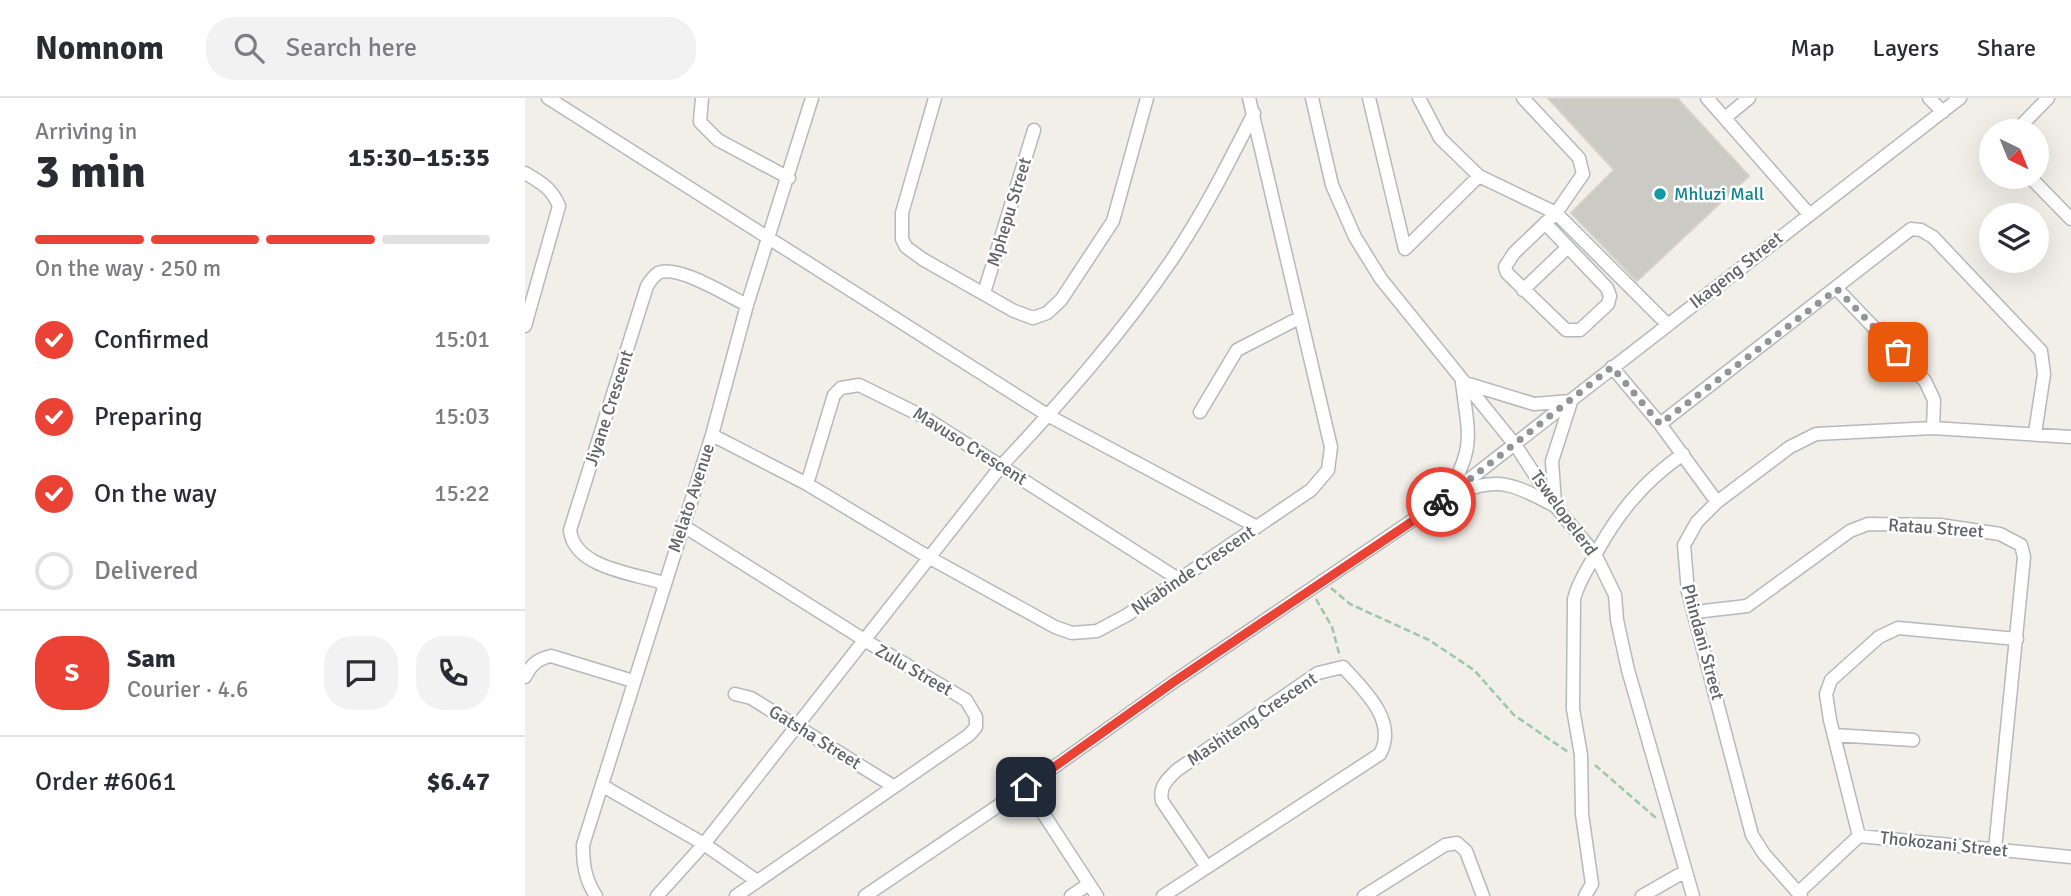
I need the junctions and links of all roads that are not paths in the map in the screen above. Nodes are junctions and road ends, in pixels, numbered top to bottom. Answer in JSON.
{"nodes":[{"id":1,"x":548,"y":98,"type":"edge"},
{"id":2,"x":702,"y":98,"type":"edge"},
{"id":3,"x":812,"y":98,"type":"edge"},
{"id":4,"x":935,"y":98,"type":"edge"},
{"id":5,"x":1147,"y":98,"type":"edge"},
{"id":6,"x":1249,"y":98,"type":"edge"},
{"id":7,"x":1312,"y":98,"type":"edge"},
{"id":8,"x":1369,"y":98,"type":"edge"},
{"id":9,"x":1419,"y":98,"type":"edge"},
{"id":10,"x":1523,"y":98,"type":"edge"},
{"id":11,"x":1707,"y":98,"type":"edge"},
{"id":12,"x":1749,"y":98,"type":"edge"},
{"id":13,"x":1929,"y":98,"type":"edge"},
{"id":14,"x":1960,"y":98,"type":"edge"},
{"id":15,"x":2048,"y":98,"type":"edge"},
{"id":16,"x":1943,"y":112,"type":"junction"},
{"id":17,"x":1254,"y":113,"type":"junction"},
{"id":18,"x":1725,"y":118,"type":"junction"},
{"id":19,"x":2028,"y":119,"type":"edge"},
{"id":20,"x":1034,"y":130,"type":"dead end"},
{"id":21,"x":525,"y":173,"type":"edge"},
{"id":22,"x":1479,"y":176,"type":"junction"},
{"id":23,"x":789,"y":178,"type":"junction"},
{"id":24,"x":2042,"y":189,"type":"edge"},
{"id":25,"x":1556,"y":213,"type":"junction"},
{"id":26,"x":1808,"y":214,"type":"junction"},
{"id":27,"x":2071,"y":219,"type":"edge"},
{"id":28,"x":1545,"y":223,"type":"junction"},
{"id":29,"x":771,"y":238,"type":"junction"},
{"id":30,"x":1568,"y":247,"type":"junction"},
{"id":31,"x":1837,"y":289,"type":"junction"},
{"id":32,"x":1523,"y":290,"type":"junction"},
{"id":33,"x":984,"y":293,"type":"junction"},
{"id":34,"x":747,"y":306,"type":"junction"},
{"id":35,"x":527,"y":309,"type":"edge"},
{"id":36,"x":1299,"y":318,"type":"junction"},
{"id":37,"x":1667,"y":324,"type":"junction"},
{"id":38,"x":525,"y":326,"type":"edge"},
{"id":39,"x":1612,"y":367,"type":"junction"},
{"id":40,"x":1462,"y":382,"type":"junction"},
{"id":41,"x":1572,"y":401,"type":"junction"},
{"id":42,"x":1200,"y":412,"type":"dead end"},
{"id":43,"x":1049,"y":416,"type":"junction"},
{"id":44,"x":1660,"y":424,"type":"junction"},
{"id":45,"x":1933,"y":428,"type":"junction"},
{"id":46,"x":2035,"y":433,"type":"junction"},
{"id":47,"x":712,"y":435,"type":"junction"},
{"id":48,"x":2071,"y":437,"type":"edge"},
{"id":49,"x":1516,"y":446,"type":"junction"},
{"id":50,"x":1683,"y":454,"type":"junction"},
{"id":51,"x":1002,"y":465,"type":"junction"},
{"id":52,"x":807,"y":484,"type":"junction"},
{"id":53,"x":1444,"y":499,"type":"junction"},
{"id":54,"x":1717,"y":502,"type":"junction"},
{"id":55,"x":1556,"y":507,"type":"junction"},
{"id":56,"x":682,"y":525,"type":"junction"},
{"id":57,"x":1257,"y":527,"type":"junction"},
{"id":58,"x":1595,"y":554,"type":"junction"},
{"id":59,"x":929,"y":558,"type":"junction"},
{"id":60,"x":1180,"y":580,"type":"junction"},
{"id":61,"x":663,"y":583,"type":"junction"},
{"id":62,"x":1695,"y":612,"type":"junction"},
{"id":63,"x":2017,"y":639,"type":"junction"},
{"id":64,"x":866,"y":641,"type":"junction"},
{"id":65,"x":525,"y":677,"type":"edge"},
{"id":66,"x":633,"y":681,"type":"junction"},
{"id":67,"x":735,"y":694,"type":"dead end"},
{"id":68,"x":795,"y":725,"type":"junction"},
{"id":69,"x":1834,"y":735,"type":"junction"},
{"id":70,"x":1913,"y":740,"type":"dead end"},
{"id":71,"x":603,"y":786,"type":"junction"},
{"id":72,"x":893,"y":786,"type":"junction"},
{"id":73,"x":1026,"y":787,"type":"junction"},
{"id":74,"x":1859,"y":836,"type":"junction"},
{"id":75,"x":704,"y":844,"type":"junction"},
{"id":76,"x":1995,"y":849,"type":"junction"},
{"id":77,"x":2071,"y":857,"type":"edge"},
{"id":78,"x":1206,"y":866,"type":"junction"},
{"id":79,"x":1684,"y":872,"type":"junction"},
{"id":80,"x":757,"y":881,"type":"junction"},
{"id":81,"x":1089,"y":884,"type":"junction"},
{"id":82,"x":1799,"y":895,"type":"edge"},
{"id":83,"x":596,"y":896,"type":"edge"},
{"id":84,"x":657,"y":896,"type":"edge"},
{"id":85,"x":736,"y":896,"type":"edge"},
{"id":86,"x":865,"y":896,"type":"edge"},
{"id":87,"x":1071,"y":896,"type":"edge"},
{"id":88,"x":1097,"y":896,"type":"edge"},
{"id":89,"x":1163,"y":896,"type":"edge"},
{"id":90,"x":1364,"y":896,"type":"edge"},
{"id":91,"x":1483,"y":896,"type":"edge"},
{"id":92,"x":1585,"y":896,"type":"edge"},
{"id":93,"x":1642,"y":896,"type":"edge"},
{"id":94,"x":1693,"y":896,"type":"edge"}],
"edges":[{"from":1,"to":29,"type":"street"},
{"from":2,"to":23,"type":"street"},
{"from":3,"to":23,"type":"street","name":"Melato Avenue"},
{"from":4,"to":33,"type":"street"},
{"from":5,"to":33,"type":"street"},
{"from":6,"to":17,"type":"street","name":"Nkabinde Crescent"},
{"from":7,"to":40,"type":"street","name":"Tswelopelerd"},
{"from":8,"to":22,"type":"street"},
{"from":9,"to":22,"type":"street"},
{"from":10,"to":25,"type":"street"},
{"from":11,"to":18,"type":"street"},
{"from":12,"to":18,"type":"street"},
{"from":13,"to":16,"type":"street"},
{"from":14,"to":16,"type":"street","name":"Ikageng Street"},
{"from":15,"to":19,"type":"street"},
{"from":16,"to":26,"type":"street","name":"Ikageng Street"},
{"from":17,"to":36,"type":"street","name":"Nkabinde Crescent"},
{"from":17,"to":43,"type":"street"},
{"from":18,"to":26,"type":"street"},
{"from":20,"to":33,"type":"street","name":"Mphepu Street"},
{"from":21,"to":35,"type":"street"},
{"from":22,"to":25,"type":"street"},
{"from":23,"to":29,"type":"street","name":"Melato Avenue"},
{"from":24,"to":27,"type":"street"},
{"from":25,"to":28,"type":"street"},
{"from":25,"to":37,"type":"street"},
{"from":26,"to":37,"type":"street","name":"Ikageng Street"},
{"from":28,"to":30,"type":"street"},
{"from":28,"to":32,"type":"street"},
{"from":29,"to":34,"type":"street","name":"Melato Avenue"},
{"from":29,"to":43,"type":"street"},
{"from":30,"to":32,"type":"street"},
{"from":30,"to":32,"type":"street"},
{"from":31,"to":44,"type":"street"},
{"from":31,"to":45,"type":"street"},
{"from":31,"to":46,"type":"street"},
{"from":34,"to":47,"type":"street","name":"Melato Avenue"},
{"from":34,"to":61,"type":"street","name":"Jiyane Crescent"},
{"from":35,"to":38,"type":"street"},
{"from":36,"to":42,"type":"street"},
{"from":36,"to":57,"type":"street","name":"Nkabinde Crescent"},
{"from":37,"to":39,"type":"street","name":"Ikageng Street"},
{"from":39,"to":41,"type":"street","name":"Ikageng Street"},
{"from":39,"to":44,"type":"street"},
{"from":40,"to":41,"type":"street"},
{"from":40,"to":49,"type":"street","name":"Tswelopelerd"},
{"from":40,"to":53,"type":"street"},
{"from":41,"to":49,"type":"street","name":"Ikageng Street"},
{"from":41,"to":55,"type":"street"},
{"from":43,"to":51,"type":"street"},
{"from":43,"to":57,"type":"street"},
{"from":44,"to":50,"type":"street"},
{"from":45,"to":46,"type":"street","name":"Phindani Street"},
{"from":45,"to":54,"type":"street","name":"Phindani Street"},
{"from":46,"to":48,"type":"street","name":"Phindani Street"},
{"from":47,"to":52,"type":"street","name":"Nkabinde Crescent"},
{"from":47,"to":56,"type":"street","name":"Melato Avenue"},
{"from":49,"to":53,"type":"street","name":"Ikageng Street"},
{"from":49,"to":55,"type":"street","name":"Tswelopelerd"},
{"from":50,"to":54,"type":"street"},
{"from":50,"to":58,"type":"street"},
{"from":51,"to":52,"type":"street","name":"Mavuso Crescent"},
{"from":51,"to":59,"type":"street"},
{"from":51,"to":60,"type":"street","name":"Mavuso Crescent"},
{"from":52,"to":59,"type":"street","name":"Nkabinde Crescent"},
{"from":53,"to":55,"type":"street"},
{"from":53,"to":73,"type":"street"},
{"from":54,"to":62,"type":"street","name":"Phindani Street"},
{"from":55,"to":58,"type":"street","name":"Tswelopelerd"},
{"from":56,"to":61,"type":"street","name":"Melato Avenue"},
{"from":56,"to":64,"type":"street","name":"Zulu Street"},
{"from":57,"to":60,"type":"street","name":"Nkabinde Crescent"},
{"from":58,"to":79,"type":"street","name":"Tswelopelerd"},
{"from":58,"to":92,"type":"street"},
{"from":59,"to":60,"type":"street","name":"Nkabinde Crescent"},
{"from":59,"to":64,"type":"street"},
{"from":61,"to":66,"type":"street","name":"Melato Avenue"},
{"from":62,"to":63,"type":"street","name":"Ratau Street"},
{"from":62,"to":82,"type":"street","name":"Phindani Street"},
{"from":63,"to":69,"type":"street"},
{"from":63,"to":76,"type":"street","name":"Ratau Street"},
{"from":64,"to":68,"type":"street"},
{"from":64,"to":72,"type":"street","name":"Zulu Street"},
{"from":65,"to":66,"type":"street"},
{"from":66,"to":71,"type":"street","name":"Melato Avenue"},
{"from":67,"to":68,"type":"street","name":"Gatsha Street"},
{"from":68,"to":72,"type":"street","name":"Gatsha Street"},
{"from":68,"to":75,"type":"street"},
{"from":69,"to":70,"type":"street"},
{"from":69,"to":74,"type":"street"},
{"from":71,"to":75,"type":"street"},
{"from":71,"to":83,"type":"street","name":"Melato Avenue"},
{"from":72,"to":80,"type":"street","name":"Zulu Street"},
{"from":73,"to":81,"type":"street"},
{"from":73,"to":86,"type":"street"},
{"from":74,"to":76,"type":"street","name":"Thokozani Street"},
{"from":74,"to":82,"type":"street","name":"Thokozani Street"},
{"from":75,"to":80,"type":"street"},
{"from":75,"to":84,"type":"street"},
{"from":76,"to":77,"type":"street","name":"Thokozani Street"},
{"from":78,"to":78,"type":"street","name":"Mashiteng Crescent"},
{"from":78,"to":89,"type":"street"},
{"from":79,"to":93,"type":"street"},
{"from":79,"to":94,"type":"street","name":"Tswelopelerd"},
{"from":80,"to":85,"type":"street","name":"Zulu Street"},
{"from":81,"to":87,"type":"street"},
{"from":81,"to":88,"type":"street"},
{"from":90,"to":91,"type":"street"}]}
